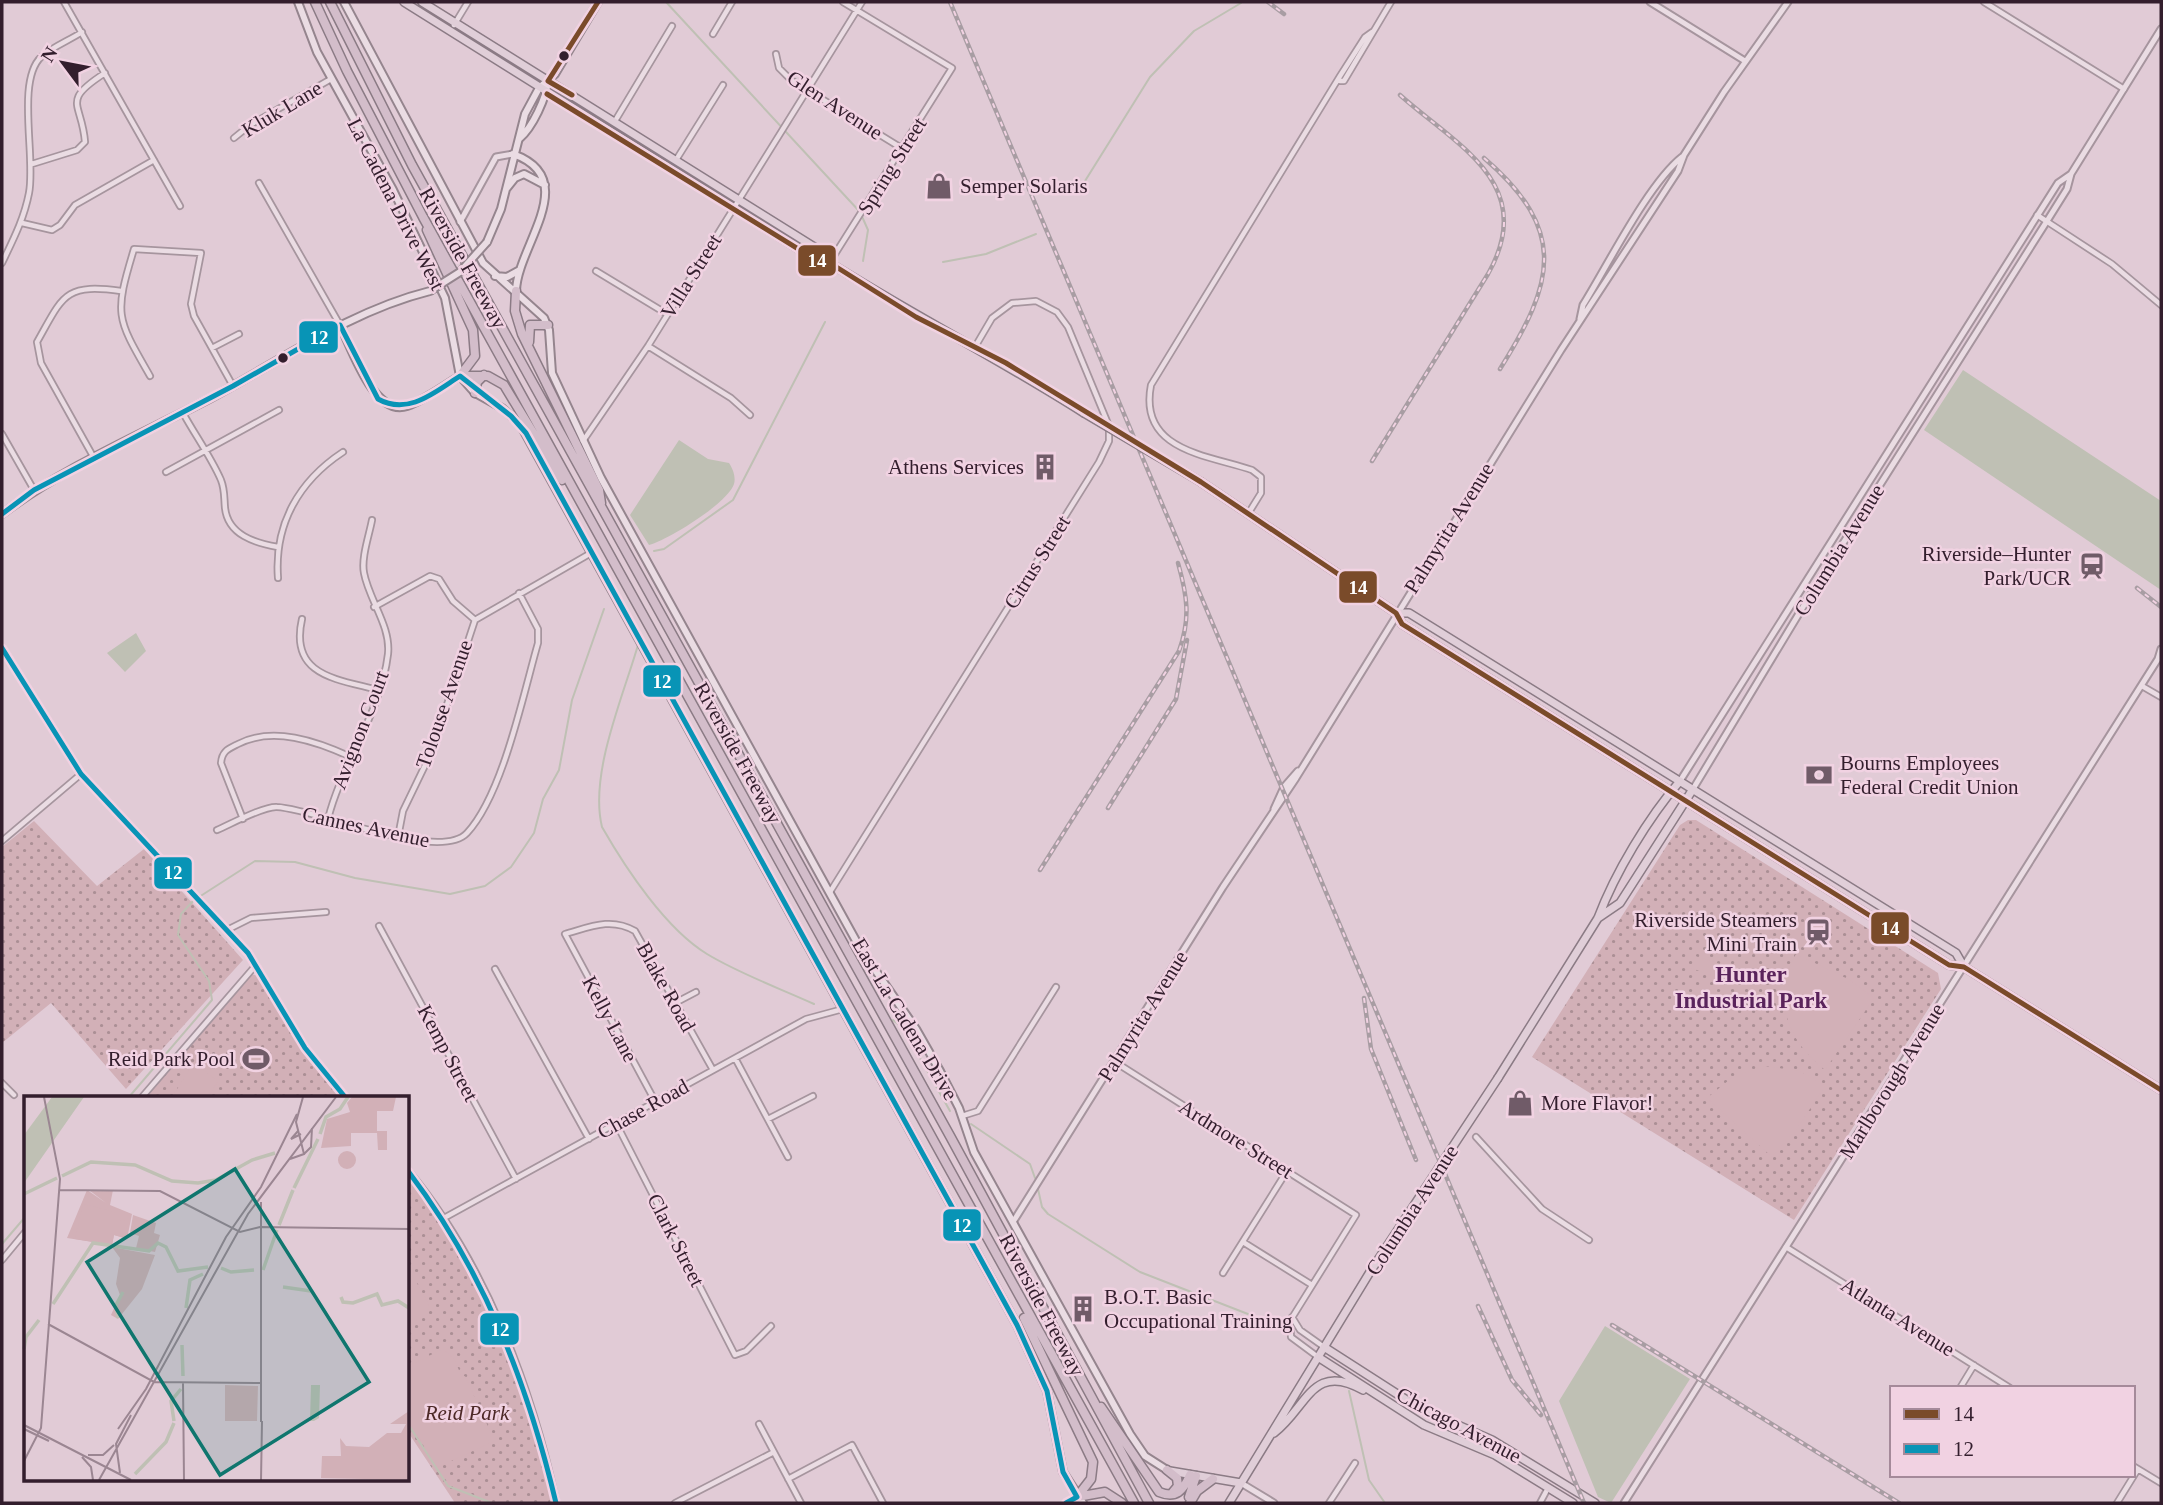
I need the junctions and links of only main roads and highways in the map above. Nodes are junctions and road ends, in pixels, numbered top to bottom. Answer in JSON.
{"nodes":[{"id":1,"x":298,"y":2,"type":"edge"},
{"id":2,"x":315,"y":2,"type":"edge"},
{"id":3,"x":330,"y":2,"type":"edge"},
{"id":4,"x":344,"y":2,"type":"edge"},
{"id":5,"x":404,"y":2,"type":"edge"},
{"id":6,"x":422,"y":2,"type":"edge"},
{"id":7,"x":598,"y":2,"type":"edge"},
{"id":8,"x":548,"y":81,"type":"junction"},
{"id":9,"x":539,"y":88,"type":"junction"},
{"id":10,"x":547,"y":93,"type":"junction"},
{"id":11,"x":519,"y":139,"type":"junction"},
{"id":12,"x":513,"y":154,"type":"junction"},
{"id":13,"x":545,"y":186,"type":"junction"},
{"id":14,"x":504,"y":192,"type":"junction"},
{"id":15,"x":423,"y":217,"type":"junction"},
{"id":16,"x":830,"y":263,"type":"junction"},
{"id":17,"x":522,"y":268,"type":"junction"},
{"id":18,"x":495,"y":276,"type":"junction"},
{"id":19,"x":516,"y":291,"type":"junction"},
{"id":20,"x":340,"y":325,"type":"junction"},
{"id":21,"x":548,"y":325,"type":"junction"},
{"id":22,"x":533,"y":355,"type":"junction"},
{"id":23,"x":484,"y":375,"type":"junction"},
{"id":24,"x":460,"y":376,"type":"junction"},
{"id":25,"x":475,"y":393,"type":"junction"},
{"id":26,"x":603,"y":512,"type":"junction"},
{"id":27,"x":2,"y":514,"type":"edge"},
{"id":28,"x":589,"y":520,"type":"junction"},
{"id":29,"x":1396,"y":613,"type":"junction"},
{"id":30,"x":1680,"y":781,"type":"junction"},
{"id":31,"x":1693,"y":789,"type":"junction"},
{"id":32,"x":1670,"y":793,"type":"junction"},
{"id":33,"x":1685,"y":803,"type":"junction"},
{"id":34,"x":1598,"y":918,"type":"junction"},
{"id":35,"x":1964,"y":967,"type":"junction"},
{"id":36,"x":2161,"y":1090,"type":"edge"},
{"id":37,"x":1010,"y":1283,"type":"junction"},
{"id":38,"x":1324,"y":1347,"type":"junction"},
{"id":39,"x":1318,"y":1357,"type":"junction"},
{"id":40,"x":1090,"y":1394,"type":"junction"},
{"id":41,"x":1386,"y":1401,"type":"junction"},
{"id":42,"x":1269,"y":1436,"type":"junction"},
{"id":43,"x":1167,"y":1470,"type":"junction"},
{"id":44,"x":1193,"y":1475,"type":"junction"},
{"id":45,"x":1555,"y":1478,"type":"junction"},
{"id":46,"x":1213,"y":1479,"type":"junction"},
{"id":47,"x":1241,"y":1483,"type":"junction"},
{"id":48,"x":1549,"y":1488,"type":"junction"},
{"id":49,"x":1163,"y":1494,"type":"junction"},
{"id":50,"x":1080,"y":1500,"type":"edge"},
{"id":51,"x":1122,"y":1503,"type":"edge"},
{"id":52,"x":1134,"y":1503,"type":"edge"},
{"id":53,"x":1149,"y":1503,"type":"edge"},
{"id":54,"x":1189,"y":1503,"type":"edge"},
{"id":55,"x":1229,"y":1503,"type":"edge"},
{"id":56,"x":1573,"y":1503,"type":"edge"},
{"id":57,"x":1595,"y":1503,"type":"edge"}],
"edges":[{"from":1,"to":24,"type":"main road","name":"La Cadena Drive West"},
{"from":2,"to":15,"type":"highway","name":"Riverside Freeway"},
{"from":3,"to":26,"type":"highway","name":"Riverside Freeway"},
{"from":4,"to":18,"type":"main road"},
{"from":5,"to":9,"type":"main road"},
{"from":6,"to":8,"type":"main road"},
{"from":7,"to":8,"type":"main road"},
{"from":8,"to":9,"type":"main road"},
{"from":8,"to":10,"type":"main road"},
{"from":8,"to":16,"type":"main road"},
{"from":9,"to":10,"type":"main road"},
{"from":9,"to":11,"type":"main road"},
{"from":10,"to":11,"type":"main road"},
{"from":10,"to":16,"type":"main road"},
{"from":11,"to":12,"type":"main road"},
{"from":12,"to":13,"type":"main road"},
{"from":12,"to":14,"type":"main road"},
{"from":13,"to":14,"type":"main road"},
{"from":13,"to":17,"type":"main road"},
{"from":14,"to":20,"type":"main road","bridge":true},
{"from":15,"to":24,"type":"highway"},
{"from":15,"to":28,"type":"highway","name":"Riverside Freeway"},
{"from":16,"to":29,"type":"main road","bridge":true},
{"from":17,"to":18,"type":"main road"},
{"from":17,"to":19,"type":"main road"},
{"from":18,"to":19,"type":"main road"},
{"from":19,"to":21,"type":"main road"},
{"from":19,"to":22,"type":"highway"},
{"from":20,"to":24,"type":"main road"},
{"from":20,"to":27,"type":"main road"},
{"from":21,"to":22,"type":"highway"},
{"from":21,"to":43,"type":"main road","name":"East La Cadena Drive"},
{"from":22,"to":26,"type":"highway"},
{"from":23,"to":24,"type":"highway"},
{"from":23,"to":25,"type":"highway"},
{"from":23,"to":28,"type":"highway"},
{"from":24,"to":25,"type":"main road"},
{"from":25,"to":50,"type":"main road"},
{"from":26,"to":40,"type":"highway","name":"Riverside Freeway"},
{"from":28,"to":37,"type":"highway","name":"Riverside Freeway"},
{"from":29,"to":30,"type":"main road"},
{"from":29,"to":32,"type":"main road"},
{"from":30,"to":31,"type":"main road"},
{"from":30,"to":32,"type":"main road","name":"Columbia Avenue"},
{"from":31,"to":33,"type":"main road","name":"Columbia Avenue"},
{"from":31,"to":35,"type":"main road"},
{"from":32,"to":33,"type":"main road"},
{"from":32,"to":34,"type":"main road","name":"Columbia Avenue"},
{"from":33,"to":34,"type":"main road","name":"Columbia Avenue"},
{"from":33,"to":35,"type":"main road"},
{"from":34,"to":38,"type":"main road","name":"Columbia Avenue","bridge":true},
{"from":35,"to":36,"type":"main road"},
{"from":37,"to":50,"type":"highway"},
{"from":37,"to":52,"type":"highway","name":"Riverside Freeway"},
{"from":38,"to":39,"type":"main road","name":"Columbia Avenue"},
{"from":38,"to":45,"type":"main road","name":"Chicago Avenue"},
{"from":39,"to":41,"type":"main road","name":"Chicago Avenue"},
{"from":39,"to":42,"type":"main road","name":"Columbia Avenue"},
{"from":40,"to":49,"type":"highway"},
{"from":40,"to":53,"type":"highway","name":"Riverside Freeway"},
{"from":41,"to":42,"type":"main road"},
{"from":41,"to":48,"type":"main road","name":"Chicago Avenue"},
{"from":42,"to":47,"type":"main road","name":"Columbia Avenue"},
{"from":43,"to":44,"type":"main road","name":"East La Cadena Drive"},
{"from":43,"to":49,"type":"highway"},
{"from":44,"to":46,"type":"main road","name":"East La Cadena Drive"},
{"from":44,"to":49,"type":"highway"},
{"from":44,"to":54,"type":"highway"},
{"from":45,"to":48,"type":"main road"},
{"from":45,"to":57,"type":"main road","name":"Chicago Avenue"},
{"from":46,"to":47,"type":"main road","name":"East La Cadena Drive"},
{"from":46,"to":54,"type":"highway"},
{"from":47,"to":55,"type":"main road","name":"Columbia Avenue"},
{"from":48,"to":56,"type":"main road","name":"Chicago Avenue"},
{"from":50,"to":51,"type":"highway"}]}
